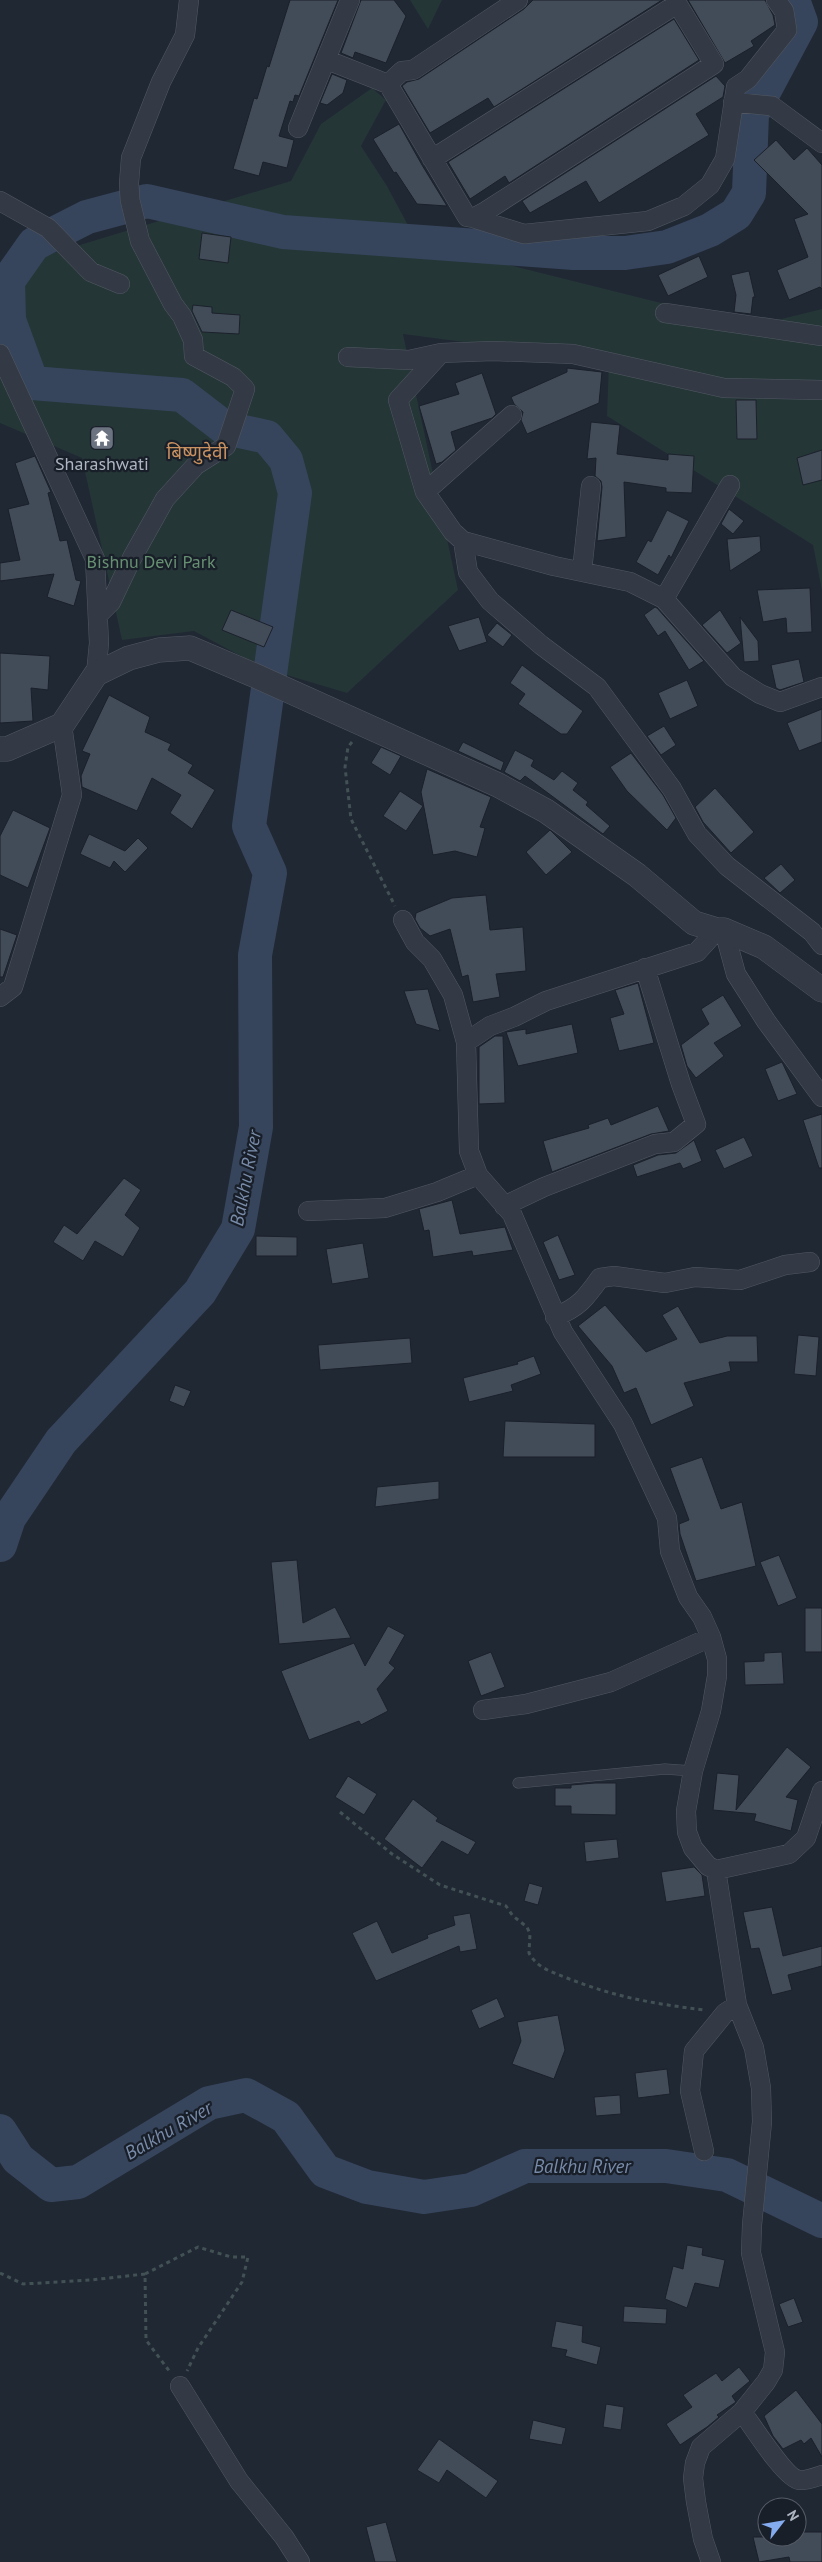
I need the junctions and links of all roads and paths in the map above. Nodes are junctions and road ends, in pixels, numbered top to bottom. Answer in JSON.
{"nodes":[{"id":1,"x":189,"y":0,"type":"edge"},
{"id":2,"x":350,"y":0,"type":"edge"},
{"id":3,"x":518,"y":0,"type":"edge"},
{"id":4,"x":776,"y":0,"type":"edge"},
{"id":5,"x":676,"y":2,"type":"edge"},
{"id":6,"x":327,"y":60,"type":"junction"},
{"id":7,"x":388,"y":84,"type":"junction"},
{"id":8,"x":733,"y":102,"type":"junction"},
{"id":9,"x":298,"y":128,"type":"dead end"},
{"id":10,"x":822,"y":142,"type":"edge"},
{"id":11,"x":432,"y":159,"type":"junction"},
{"id":12,"x":0,"y":201,"type":"edge"},
{"id":13,"x":473,"y":218,"type":"junction"},
{"id":14,"x":120,"y":284,"type":"dead end"},
{"id":15,"x":665,"y":313,"type":"dead end"},
{"id":16,"x":822,"y":336,"type":"edge"},
{"id":17,"x":442,"y":353,"type":"junction"},
{"id":18,"x":0,"y":354,"type":"edge"},
{"id":19,"x":348,"y":357,"type":"dead end"},
{"id":20,"x":822,"y":390,"type":"edge"},
{"id":21,"x":512,"y":415,"type":"dead end"},
{"id":22,"x":730,"y":485,"type":"dead end"},
{"id":23,"x":591,"y":486,"type":"dead end"},
{"id":24,"x":424,"y":492,"type":"junction"},
{"id":25,"x":463,"y":541,"type":"junction"},
{"id":26,"x":582,"y":571,"type":"junction"},
{"id":27,"x":664,"y":599,"type":"junction"},
{"id":28,"x":98,"y":615,"type":"junction"},
{"id":29,"x":96,"y":674,"type":"junction"},
{"id":30,"x":822,"y":687,"type":"edge"},
{"id":31,"x":361,"y":723,"type":"junction"},
{"id":32,"x":62,"y":725,"type":"junction"},
{"id":33,"x":0,"y":749,"type":"edge"},
{"id":34,"x":403,"y":920,"type":"joint"},
{"id":35,"x":721,"y":930,"type":"junction"},
{"id":36,"x":822,"y":945,"type":"edge"},
{"id":37,"x":645,"y":968,"type":"junction"},
{"id":38,"x":822,"y":990,"type":"edge"},
{"id":39,"x":0,"y":997,"type":"edge"},
{"id":40,"x":466,"y":1042,"type":"junction"},
{"id":41,"x":822,"y":1097,"type":"edge"},
{"id":42,"x":478,"y":1175,"type":"junction"},
{"id":43,"x":504,"y":1206,"type":"junction"},
{"id":44,"x":308,"y":1211,"type":"dead end"},
{"id":45,"x":810,"y":1262,"type":"dead end"},
{"id":46,"x":555,"y":1317,"type":"junction"},
{"id":47,"x":711,"y":1637,"type":"junction"},
{"id":48,"x":483,"y":1710,"type":"dead end"},
{"id":49,"x":693,"y":1771,"type":"junction"},
{"id":50,"x":518,"y":1783,"type":"dead end"},
{"id":51,"x":822,"y":1791,"type":"edge"},
{"id":52,"x":340,"y":1812,"type":"dead end"},
{"id":53,"x":716,"y":1870,"type":"junction"},
{"id":54,"x":731,"y":2009,"type":"junction"},
{"id":55,"x":704,"y":2152,"type":"dead end"},
{"id":56,"x":0,"y":2273,"type":"edge"},
{"id":57,"x":145,"y":2274,"type":"junction"},
{"id":58,"x":180,"y":2386,"type":"junction"},
{"id":59,"x":742,"y":2412,"type":"junction"},
{"id":60,"x":822,"y":2475,"type":"edge"},
{"id":61,"x":300,"y":2562,"type":"edge"},
{"id":62,"x":711,"y":2562,"type":"edge"}],
"edges":[{"from":1,"to":28,"type":"street"},
{"from":2,"to":6,"type":"street"},
{"from":3,"to":7,"type":"street"},
{"from":4,"to":8,"type":"street"},
{"from":5,"to":11,"type":"street"},
{"from":5,"to":13,"type":"street"},
{"from":6,"to":7,"type":"street"},
{"from":6,"to":9,"type":"street"},
{"from":7,"to":11,"type":"street"},
{"from":8,"to":10,"type":"street"},
{"from":8,"to":13,"type":"street"},
{"from":11,"to":13,"type":"street"},
{"from":12,"to":14,"type":"street"},
{"from":15,"to":16,"type":"street"},
{"from":17,"to":19,"type":"street"},
{"from":17,"to":20,"type":"street"},
{"from":17,"to":24,"type":"street"},
{"from":18,"to":28,"type":"street"},
{"from":21,"to":24,"type":"street"},
{"from":22,"to":27,"type":"street"},
{"from":23,"to":26,"type":"street"},
{"from":24,"to":25,"type":"street"},
{"from":25,"to":26,"type":"street"},
{"from":25,"to":36,"type":"street"},
{"from":26,"to":27,"type":"street"},
{"from":27,"to":30,"type":"street"},
{"from":28,"to":29,"type":"street"},
{"from":29,"to":31,"type":"street"},
{"from":29,"to":32,"type":"street"},
{"from":31,"to":34,"type":"path"},
{"from":31,"to":35,"type":"street"},
{"from":32,"to":33,"type":"street"},
{"from":32,"to":39,"type":"street"},
{"from":34,"to":40,"type":"street"},
{"from":35,"to":37,"type":"street"},
{"from":35,"to":38,"type":"street"},
{"from":35,"to":41,"type":"street"},
{"from":37,"to":40,"type":"street"},
{"from":37,"to":43,"type":"street"},
{"from":40,"to":42,"type":"street"},
{"from":42,"to":43,"type":"street"},
{"from":42,"to":44,"type":"street"},
{"from":43,"to":46,"type":"street"},
{"from":45,"to":46,"type":"street"},
{"from":46,"to":47,"type":"street"},
{"from":47,"to":48,"type":"street"},
{"from":47,"to":49,"type":"street"},
{"from":49,"to":50,"type":"lane"},
{"from":49,"to":53,"type":"street"},
{"from":51,"to":53,"type":"street"},
{"from":52,"to":54,"type":"path"},
{"from":53,"to":54,"type":"street"},
{"from":54,"to":55,"type":"street"},
{"from":54,"to":59,"type":"street"},
{"from":56,"to":57,"type":"path"},
{"from":57,"to":58,"type":"path"},
{"from":57,"to":58,"type":"path"},
{"from":58,"to":61,"type":"street"},
{"from":59,"to":60,"type":"street"},
{"from":59,"to":62,"type":"street"}]}
